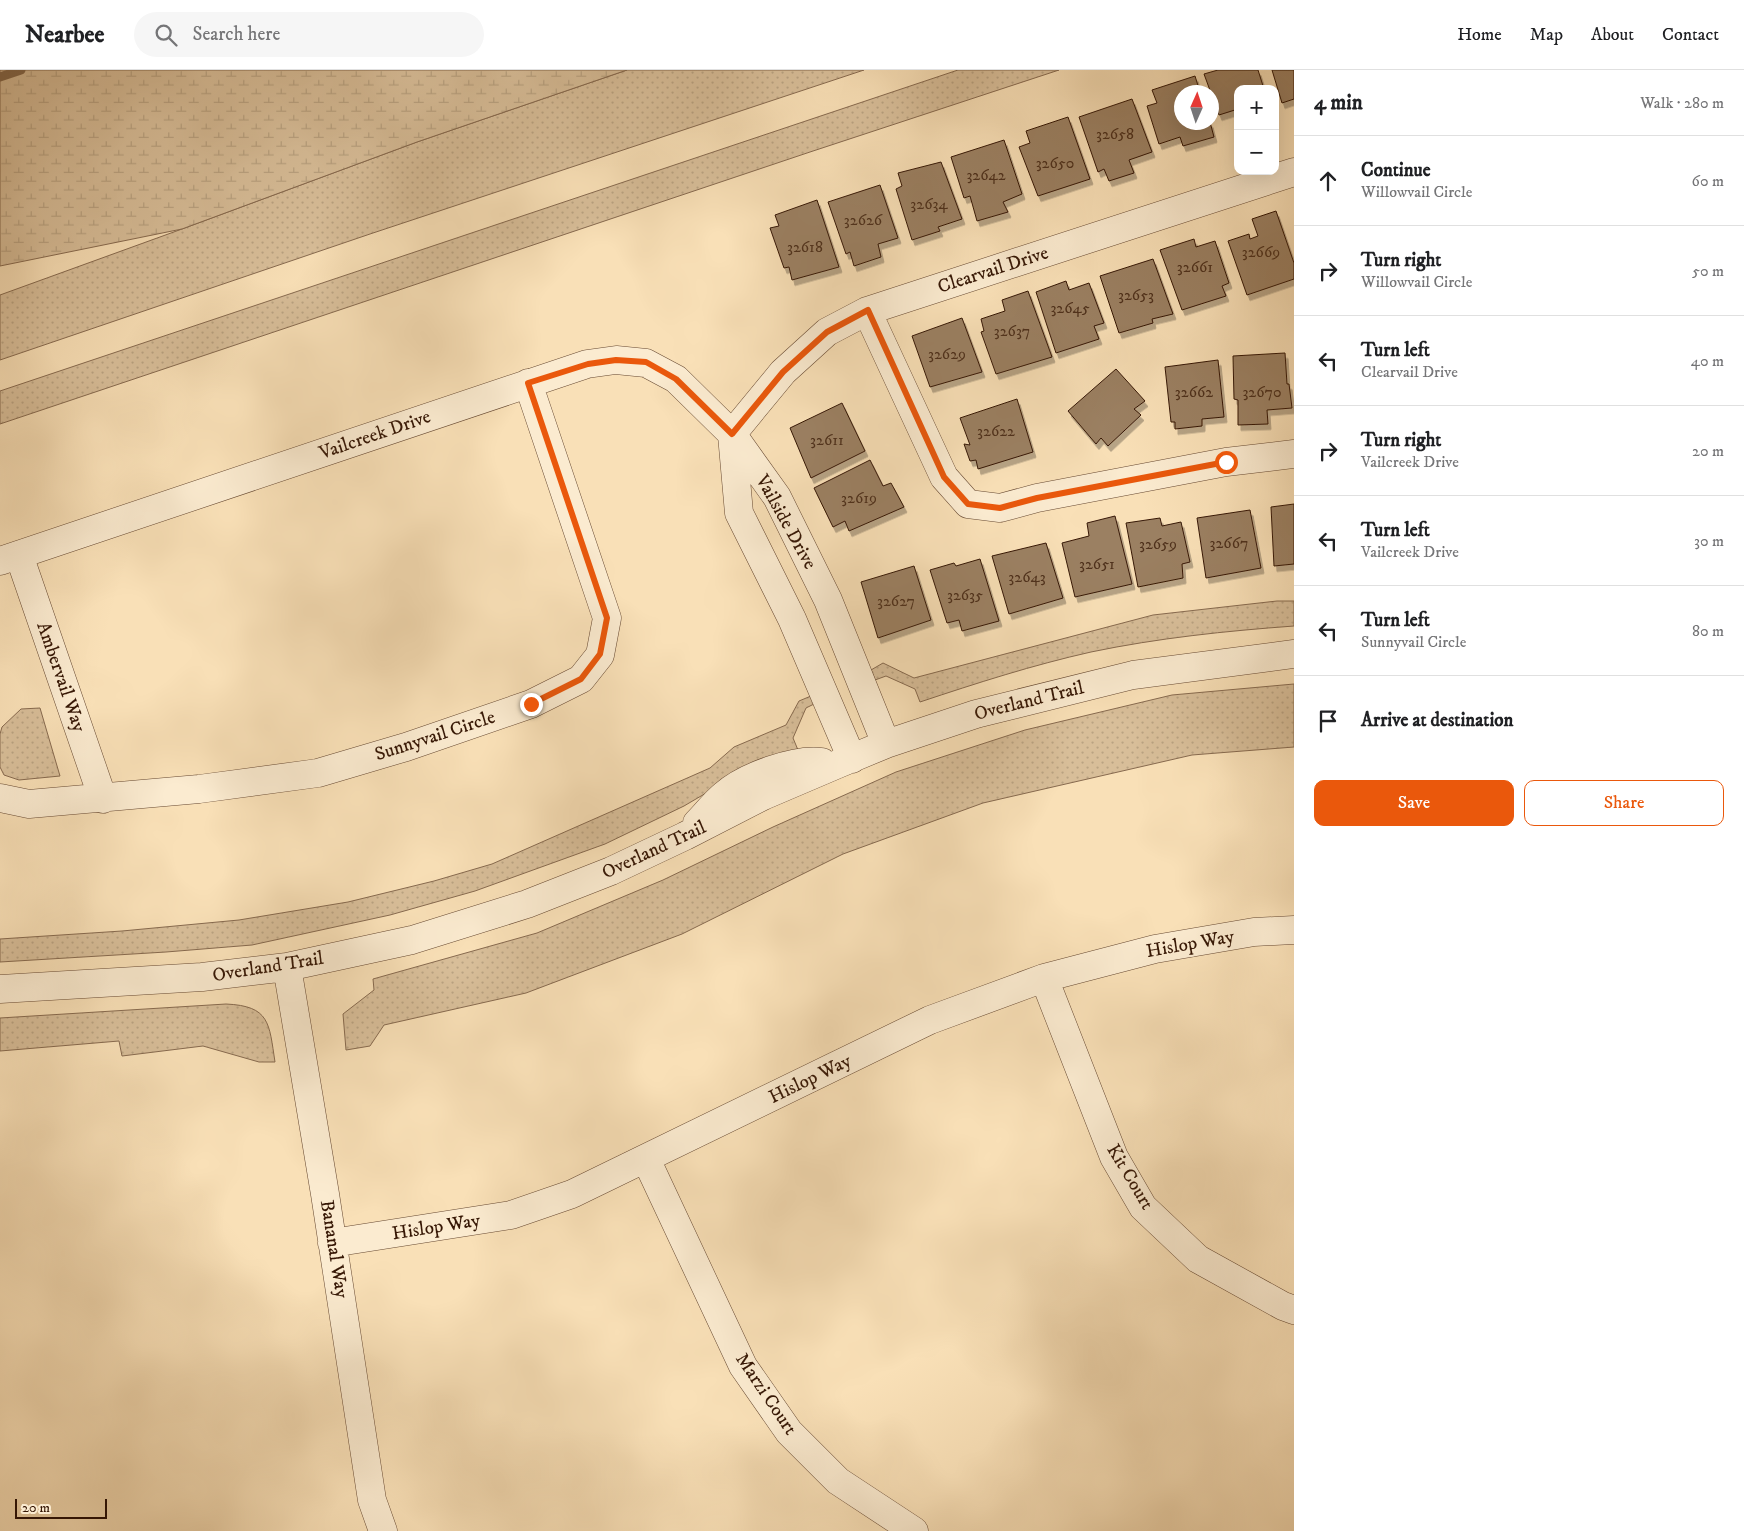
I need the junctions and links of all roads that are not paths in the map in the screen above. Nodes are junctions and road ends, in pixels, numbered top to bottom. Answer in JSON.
{"nodes":[{"id":1,"x":1294,"y":172,"type":"edge"},
{"id":2,"x":868,"y":310,"type":"junction"},
{"id":3,"x":528,"y":383,"type":"junction"},
{"id":4,"x":732,"y":434,"type":"junction"},
{"id":5,"x":1294,"y":454,"type":"edge"},
{"id":6,"x":9,"y":558,"type":"edge"},
{"id":7,"x":828,"y":600,"type":"junction"},
{"id":8,"x":792,"y":619,"type":"junction"},
{"id":9,"x":1294,"y":654,"type":"edge"},
{"id":10,"x":886,"y":744,"type":"junction"},
{"id":11,"x":845,"y":761,"type":"junction"},
{"id":12,"x":0,"y":798,"type":"edge"},
{"id":13,"x":103,"y":799,"type":"junction"},
{"id":14,"x":1294,"y":930,"type":"edge"},
{"id":15,"x":287,"y":967,"type":"junction"},
{"id":16,"x":1044,"y":978,"type":"junction"},
{"id":17,"x":0,"y":989,"type":"edge"},
{"id":18,"x":646,"y":1158,"type":"junction"},
{"id":19,"x":332,"y":1243,"type":"junction"},
{"id":20,"x":1294,"y":1310,"type":"edge"},
{"id":21,"x":383,"y":1531,"type":"edge"},
{"id":22,"x":914,"y":1531,"type":"edge"}],
"edges":[{"from":1,"to":2,"type":"street","name":"Clearvail Drive"},
{"from":2,"to":4,"type":"street","name":"Clearvail Drive"},
{"from":2,"to":5,"type":"street"},
{"from":3,"to":4,"type":"street","name":"Vailcreek Drive"},
{"from":3,"to":6,"type":"street","name":"Vailcreek Drive"},
{"from":3,"to":13,"type":"street","name":"Sunnyvail Circle"},
{"from":4,"to":7,"type":"street","name":"Vailside Drive"},
{"from":4,"to":8,"type":"street","name":"Vailside Drive"},
{"from":6,"to":13,"type":"street","name":"Ambervail Way"},
{"from":7,"to":8,"type":"street"},
{"from":7,"to":10,"type":"street","name":"Vailside Drive"},
{"from":8,"to":11,"type":"street","name":"Vailside Drive"},
{"from":9,"to":10,"type":"street","name":"Overland Trail"},
{"from":10,"to":11,"type":"street","name":"Overland Trail"},
{"from":11,"to":15,"type":"street","name":"Overland Trail"},
{"from":12,"to":13,"type":"street","name":"Sunnyvail Circle"},
{"from":14,"to":16,"type":"street","name":"Hislop Way"},
{"from":15,"to":17,"type":"street","name":"Overland Trail"},
{"from":15,"to":19,"type":"street","name":"Bananal Way"},
{"from":16,"to":18,"type":"street","name":"Hislop Way"},
{"from":16,"to":20,"type":"street","name":"Kit Court"},
{"from":18,"to":19,"type":"street","name":"Hislop Way"},
{"from":18,"to":22,"type":"street","name":"Marzi Court"},
{"from":19,"to":21,"type":"street","name":"Bananal Way"}]}
